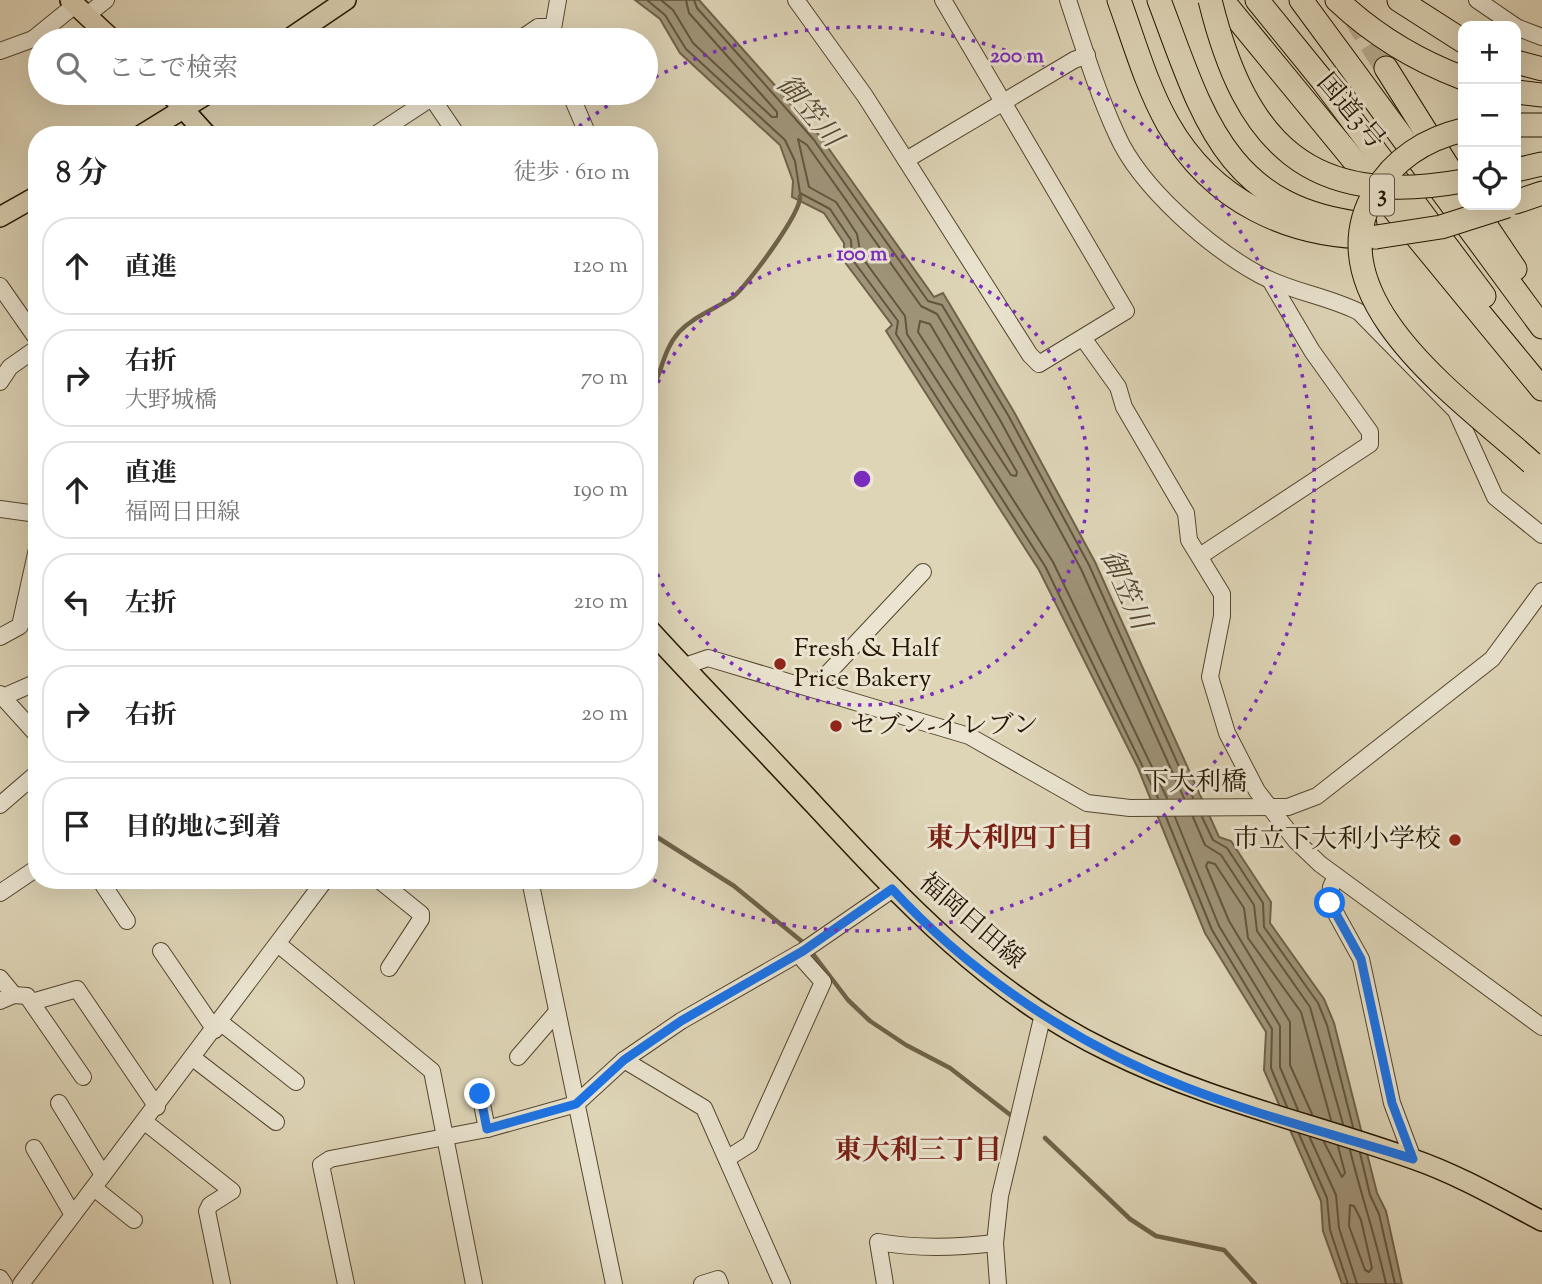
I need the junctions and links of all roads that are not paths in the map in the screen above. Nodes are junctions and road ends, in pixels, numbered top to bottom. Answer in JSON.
{"nodes":[{"id":1,"x":106,"y":0,"type":"edge"},
{"id":2,"x":346,"y":0,"type":"edge"},
{"id":3,"x":558,"y":0,"type":"edge"},
{"id":4,"x":796,"y":0,"type":"edge"},
{"id":5,"x":943,"y":0,"type":"edge"},
{"id":6,"x":1068,"y":0,"type":"edge"},
{"id":7,"x":1119,"y":0,"type":"edge"},
{"id":8,"x":1160,"y":0,"type":"edge"},
{"id":9,"x":1210,"y":0,"type":"edge"},
{"id":10,"x":1222,"y":0,"type":"edge"},
{"id":11,"x":1257,"y":0,"type":"edge"},
{"id":12,"x":1301,"y":0,"type":"edge"},
{"id":13,"x":1336,"y":0,"type":"edge"},
{"id":14,"x":1399,"y":0,"type":"edge"},
{"id":15,"x":1477,"y":0,"type":"edge"},
{"id":16,"x":77,"y":7,"type":"edge"},
{"id":17,"x":1507,"y":21,"type":"edge"},
{"id":18,"x":48,"y":28,"type":"edge"},
{"id":19,"x":100,"y":28,"type":"edge"},
{"id":20,"x":304,"y":28,"type":"edge"},
{"id":21,"x":552,"y":28,"type":"edge"},
{"id":22,"x":1521,"y":29,"type":"edge"},
{"id":23,"x":1542,"y":37,"type":"edge"},
{"id":24,"x":1458,"y":38,"type":"edge"},
{"id":25,"x":28,"y":41,"type":"edge"},
{"id":26,"x":0,"y":51,"type":"edge"},
{"id":27,"x":1087,"y":55,"type":"junction"},
{"id":28,"x":1521,"y":63,"type":"edge"},
{"id":29,"x":1386,"y":68,"type":"tunnel mouth"},
{"id":30,"x":1542,"y":69,"type":"edge"},
{"id":31,"x":1458,"y":76,"type":"edge"},
{"id":32,"x":1521,"y":93,"type":"edge"},
{"id":33,"x":1542,"y":95,"type":"edge"},
{"id":34,"x":1004,"y":102,"type":"junction"},
{"id":35,"x":182,"y":105,"type":"edge"},
{"id":36,"x":190,"y":105,"type":"edge"},
{"id":37,"x":421,"y":105,"type":"edge"},
{"id":38,"x":441,"y":105,"type":"edge"},
{"id":39,"x":575,"y":105,"type":"edge"},
{"id":40,"x":185,"y":108,"type":"junction"},
{"id":41,"x":1521,"y":125,"type":"edge"},
{"id":42,"x":1542,"y":125,"type":"edge"},
{"id":43,"x":156,"y":126,"type":"edge"},
{"id":44,"x":199,"y":126,"type":"edge"},
{"id":45,"x":389,"y":126,"type":"edge"},
{"id":46,"x":452,"y":126,"type":"edge"},
{"id":47,"x":584,"y":126,"type":"edge"},
{"id":48,"x":1458,"y":132,"type":"edge"},
{"id":49,"x":906,"y":160,"type":"junction"},
{"id":50,"x":1542,"y":164,"type":"edge"},
{"id":51,"x":1521,"y":169,"type":"edge"},
{"id":52,"x":1458,"y":182,"type":"edge"},
{"id":53,"x":1458,"y":183,"type":"edge"},
{"id":54,"x":1542,"y":193,"type":"edge"},
{"id":55,"x":1521,"y":200,"type":"edge"},
{"id":56,"x":28,"y":201,"type":"edge"},
{"id":57,"x":1472,"y":211,"type":"edge"},
{"id":58,"x":0,"y":217,"type":"edge"},
{"id":59,"x":1376,"y":231,"type":"junction"},
{"id":60,"x":1270,"y":280,"type":"junction"},
{"id":61,"x":0,"y":286,"type":"edge"},
{"id":62,"x":1542,"y":311,"type":"edge"},
{"id":63,"x":28,"y":326,"type":"edge"},
{"id":64,"x":1542,"y":327,"type":"edge"},
{"id":65,"x":1083,"y":338,"type":"junction"},
{"id":66,"x":28,"y":354,"type":"edge"},
{"id":67,"x":1542,"y":375,"type":"edge"},
{"id":68,"x":0,"y":382,"type":"edge"},
{"id":69,"x":1542,"y":389,"type":"edge"},
{"id":70,"x":1537,"y":467,"type":"edge"},
{"id":71,"x":0,"y":509,"type":"edge"},
{"id":72,"x":28,"y":513,"type":"edge"},
{"id":73,"x":1542,"y":534,"type":"edge"},
{"id":74,"x":1200,"y":556,"type":"junction"},
{"id":75,"x":923,"y":572,"type":"dead end"},
{"id":76,"x":28,"y":590,"type":"edge"},
{"id":77,"x":1542,"y":591,"type":"edge"},
{"id":78,"x":28,"y":623,"type":"edge"},
{"id":79,"x":20,"y":626,"type":"junction"},
{"id":80,"x":0,"y":637,"type":"edge"},
{"id":81,"x":658,"y":639,"type":"edge"},
{"id":82,"x":658,"y":649,"type":"edge"},
{"id":83,"x":669,"y":651,"type":"junction"},
{"id":84,"x":685,"y":666,"type":"junction"},
{"id":85,"x":28,"y":686,"type":"edge"},
{"id":86,"x":814,"y":688,"type":"junction"},
{"id":87,"x":2,"y":696,"type":"edge"},
{"id":88,"x":28,"y":725,"type":"edge"},
{"id":89,"x":28,"y":781,"type":"edge"},
{"id":90,"x":0,"y":805,"type":"edge"},
{"id":91,"x":1265,"y":808,"type":"junction"},
{"id":92,"x":28,"y":874,"type":"edge"},
{"id":93,"x":1336,"y":876,"type":"junction"},
{"id":94,"x":106,"y":889,"type":"edge"},
{"id":95,"x":314,"y":889,"type":"edge"},
{"id":96,"x":390,"y":889,"type":"edge"},
{"id":97,"x":532,"y":889,"type":"edge"},
{"id":98,"x":892,"y":889,"type":"junction"},
{"id":99,"x":0,"y":893,"type":"edge"},
{"id":100,"x":127,"y":921,"type":"dead end"},
{"id":101,"x":278,"y":944,"type":"junction"},
{"id":102,"x":805,"y":950,"type":"junction"},
{"id":103,"x":161,"y":951,"type":"dead end"},
{"id":104,"x":389,"y":968,"type":"dead end"},
{"id":105,"x":0,"y":978,"type":"edge"},
{"id":106,"x":7,"y":998,"type":"edge"},
{"id":107,"x":32,"y":1002,"type":"junction"},
{"id":108,"x":556,"y":1013,"type":"junction"},
{"id":109,"x":1043,"y":1014,"type":"junction"},
{"id":110,"x":217,"y":1026,"type":"junction"},
{"id":111,"x":1542,"y":1027,"type":"edge"},
{"id":112,"x":193,"y":1058,"type":"junction"},
{"id":113,"x":517,"y":1058,"type":"dead end"},
{"id":114,"x":624,"y":1060,"type":"junction"},
{"id":115,"x":83,"y":1077,"type":"dead end"},
{"id":116,"x":296,"y":1082,"type":"dead end"},
{"id":117,"x":480,"y":1094,"type":"dead end"},
{"id":118,"x":59,"y":1103,"type":"dead end"},
{"id":119,"x":576,"y":1104,"type":"junction"},
{"id":120,"x":157,"y":1107,"type":"junction"},
{"id":121,"x":145,"y":1122,"type":"junction"},
{"id":122,"x":276,"y":1122,"type":"dead end"},
{"id":123,"x":487,"y":1129,"type":"junction"},
{"id":124,"x":444,"y":1138,"type":"junction"},
{"id":125,"x":34,"y":1148,"type":"dead end"},
{"id":126,"x":1404,"y":1156,"type":"junction"},
{"id":127,"x":728,"y":1158,"type":"junction"},
{"id":128,"x":99,"y":1182,"type":"junction"},
{"id":129,"x":73,"y":1215,"type":"junction"},
{"id":130,"x":134,"y":1220,"type":"dead end"},
{"id":131,"x":1542,"y":1222,"type":"edge"},
{"id":132,"x":995,"y":1243,"type":"junction"},
{"id":133,"x":0,"y":1278,"type":"edge"},
{"id":134,"x":4,"y":1284,"type":"edge"},
{"id":135,"x":21,"y":1284,"type":"edge"},
{"id":136,"x":222,"y":1284,"type":"edge"},
{"id":137,"x":346,"y":1284,"type":"edge"},
{"id":138,"x":474,"y":1284,"type":"edge"},
{"id":139,"x":614,"y":1284,"type":"edge"},
{"id":140,"x":702,"y":1284,"type":"edge"},
{"id":141,"x":720,"y":1284,"type":"edge"},
{"id":142,"x":782,"y":1284,"type":"edge"},
{"id":143,"x":885,"y":1284,"type":"edge"},
{"id":144,"x":999,"y":1284,"type":"edge"}],
"edges":[{"from":1,"to":16,"type":"street"},
{"from":2,"to":20,"type":"main road"},
{"from":3,"to":21,"type":"street"},
{"from":4,"to":49,"type":"street"},
{"from":5,"to":34,"type":"street"},
{"from":6,"to":27,"type":"street"},
{"from":7,"to":59,"type":"highway"},
{"from":8,"to":59,"type":"highway"},
{"from":9,"to":52,"type":"highway","bridge":true},
{"from":10,"to":69,"type":"highway","name":"国道3号","number":"3"},
{"from":11,"to":67,"type":"highway"},
{"from":12,"to":64,"type":"highway"},
{"from":13,"to":31,"type":"highway"},
{"from":14,"to":24,"type":"highway"},
{"from":15,"to":17,"type":"street"},
{"from":16,"to":18,"type":"street"},
{"from":16,"to":19,"type":"main road"},
{"from":22,"to":23,"type":"street"},
{"from":25,"to":26,"type":"street"},
{"from":27,"to":34,"type":"street"},
{"from":27,"to":60,"type":"street"},
{"from":28,"to":30,"type":"highway"},
{"from":29,"to":53,"type":"highway","name":"国道3号"},
{"from":32,"to":33,"type":"highway"},
{"from":34,"to":49,"type":"street"},
{"from":34,"to":65,"type":"street"},
{"from":35,"to":40,"type":"main road"},
{"from":36,"to":40,"type":"main road"},
{"from":37,"to":45,"type":"street"},
{"from":38,"to":46,"type":"street"},
{"from":39,"to":47,"type":"street"},
{"from":40,"to":43,"type":"main road"},
{"from":40,"to":44,"type":"main road"},
{"from":41,"to":42,"type":"highway"},
{"from":48,"to":70,"type":"highway","bridge":true},
{"from":49,"to":65,"type":"street"},
{"from":50,"to":51,"type":"highway"},
{"from":54,"to":55,"type":"highway"},
{"from":56,"to":58,"type":"main road"},
{"from":57,"to":59,"type":"highway","bridge":true},
{"from":57,"to":62,"type":"highway"},
{"from":60,"to":73,"type":"street"},
{"from":60,"to":74,"type":"street"},
{"from":61,"to":63,"type":"street"},
{"from":65,"to":74,"type":"street"},
{"from":66,"to":68,"type":"street"},
{"from":71,"to":72,"type":"street"},
{"from":74,"to":91,"type":"street"},
{"from":75,"to":86,"type":"street"},
{"from":76,"to":79,"type":"street"},
{"from":77,"to":91,"type":"street","name":"下大利橋"},
{"from":78,"to":79,"type":"street"},
{"from":79,"to":80,"type":"street"},
{"from":81,"to":83,"type":"main road","name":"福岡日田線"},
{"from":82,"to":83,"type":"street"},
{"from":83,"to":84,"type":"main road","name":"福岡日田線"},
{"from":84,"to":86,"type":"street","name":"下大利橋"},
{"from":84,"to":98,"type":"main road","name":"福岡日田線"},
{"from":85,"to":87,"type":"street"},
{"from":86,"to":91,"type":"street","name":"下大利橋"},
{"from":87,"to":88,"type":"street"},
{"from":89,"to":90,"type":"street"},
{"from":91,"to":93,"type":"street"},
{"from":92,"to":99,"type":"street"},
{"from":93,"to":111,"type":"street"},
{"from":93,"to":126,"type":"street"},
{"from":94,"to":100,"type":"street"},
{"from":95,"to":101,"type":"street"},
{"from":96,"to":104,"type":"street"},
{"from":97,"to":108,"type":"street"},
{"from":98,"to":102,"type":"street"},
{"from":98,"to":109,"type":"main road","name":"福岡日田線"},
{"from":101,"to":110,"type":"street"},
{"from":101,"to":124,"type":"street"},
{"from":102,"to":114,"type":"street"},
{"from":102,"to":127,"type":"street"},
{"from":103,"to":110,"type":"street"},
{"from":105,"to":106,"type":"street"},
{"from":106,"to":107,"type":"street"},
{"from":107,"to":115,"type":"street"},
{"from":107,"to":120,"type":"street"},
{"from":108,"to":113,"type":"street"},
{"from":108,"to":119,"type":"street"},
{"from":109,"to":126,"type":"main road","name":"福岡日田線"},
{"from":109,"to":132,"type":"street"},
{"from":110,"to":112,"type":"street"},
{"from":110,"to":116,"type":"street"},
{"from":112,"to":120,"type":"street"},
{"from":112,"to":122,"type":"street"},
{"from":114,"to":119,"type":"street"},
{"from":114,"to":127,"type":"street"},
{"from":117,"to":123,"type":"street"},
{"from":118,"to":128,"type":"street"},
{"from":119,"to":123,"type":"street"},
{"from":119,"to":139,"type":"street"},
{"from":120,"to":121,"type":"street"},
{"from":121,"to":128,"type":"street"},
{"from":121,"to":136,"type":"street"},
{"from":123,"to":124,"type":"street"},
{"from":124,"to":137,"type":"street"},
{"from":124,"to":138,"type":"street"},
{"from":125,"to":129,"type":"street"},
{"from":126,"to":131,"type":"main road"},
{"from":127,"to":142,"type":"street"},
{"from":128,"to":129,"type":"street"},
{"from":128,"to":130,"type":"street"},
{"from":129,"to":135,"type":"street"},
{"from":132,"to":143,"type":"street"},
{"from":132,"to":144,"type":"street"},
{"from":133,"to":134,"type":"street"},
{"from":140,"to":141,"type":"street"}]}
